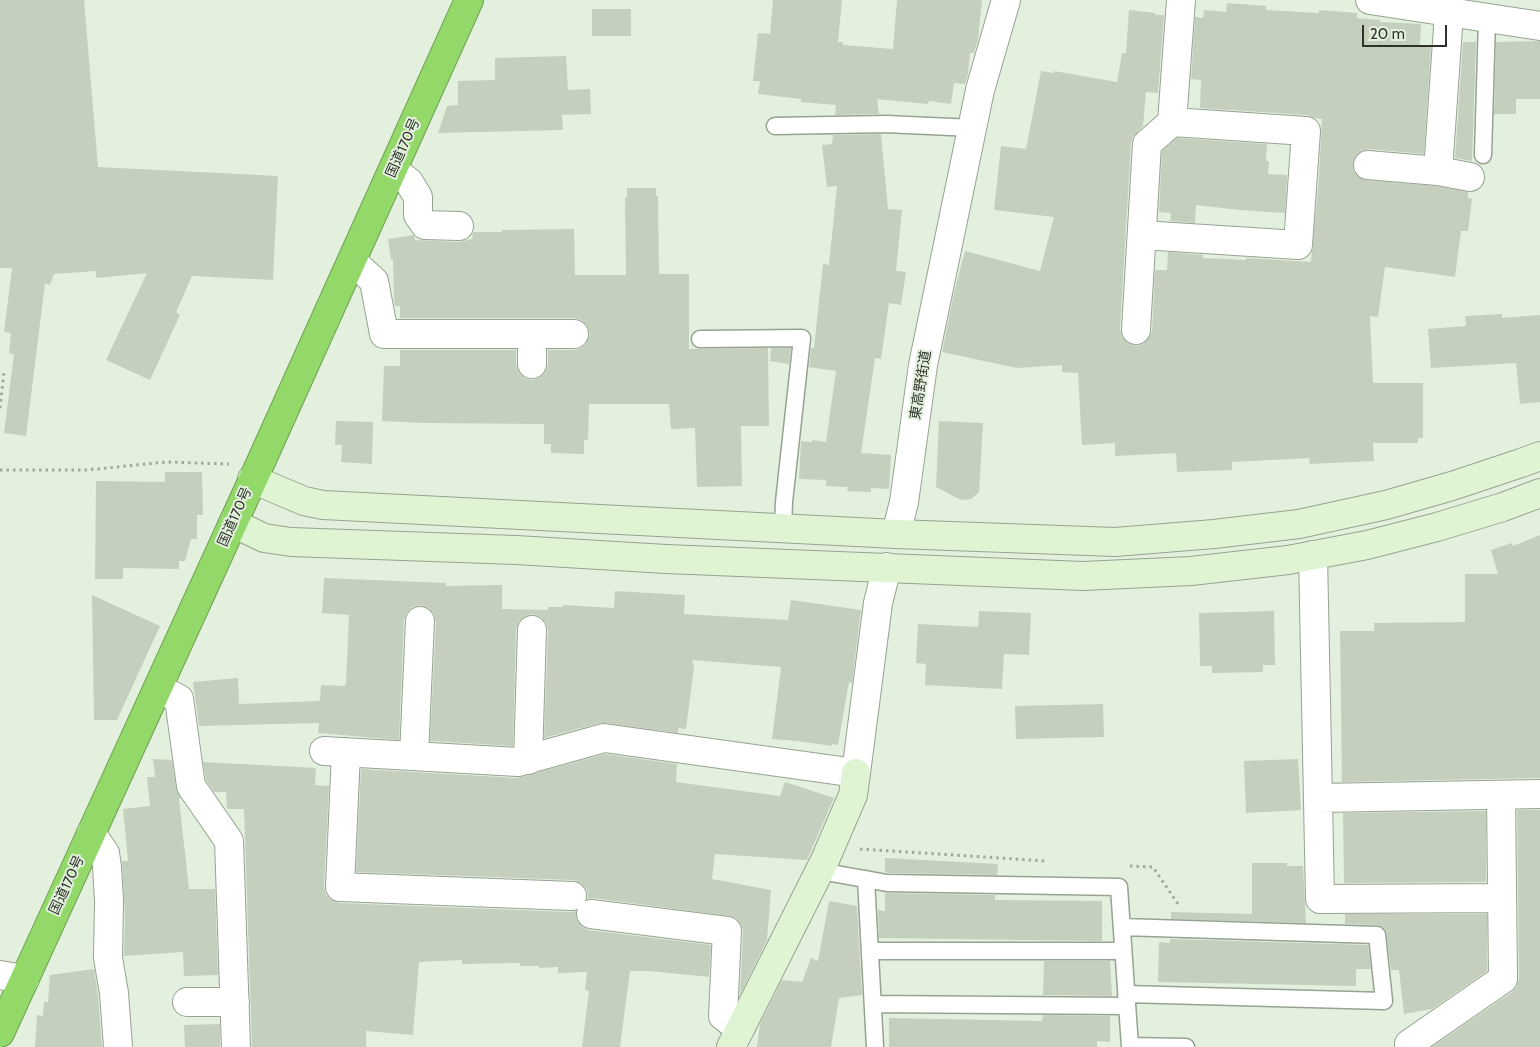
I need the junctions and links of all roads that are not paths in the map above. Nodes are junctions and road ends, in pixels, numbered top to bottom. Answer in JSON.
{"nodes":[{"id":1,"x":469,"y":0,"type":"edge"},
{"id":2,"x":1006,"y":0,"type":"edge"},
{"id":3,"x":1181,"y":0,"type":"edge"},
{"id":4,"x":1370,"y":0,"type":"edge"},
{"id":5,"x":1450,"y":13,"type":"junction"},
{"id":6,"x":1487,"y":19,"type":"junction"},
{"id":7,"x":1540,"y":26,"type":"edge"},
{"id":8,"x":1172,"y":122,"type":"junction"},
{"id":9,"x":775,"y":126,"type":"dead end"},
{"id":10,"x":973,"y":128,"type":"junction"},
{"id":11,"x":1368,"y":165,"type":"dead end"},
{"id":12,"x":1477,"y":166,"type":"joint"},
{"id":13,"x":393,"y":170,"type":"junction"},
{"id":14,"x":1438,"y":171,"type":"junction"},
{"id":15,"x":459,"y":226,"type":"dead end"},
{"id":16,"x":1142,"y":235,"type":"junction"},
{"id":17,"x":352,"y":261,"type":"junction"},
{"id":18,"x":1136,"y":330,"type":"dead end"},
{"id":19,"x":532,"y":334,"type":"junction"},
{"id":20,"x":574,"y":334,"type":"dead end"},
{"id":21,"x":700,"y":339,"type":"dead end"},
{"id":22,"x":532,"y":364,"type":"dead end"},
{"id":23,"x":1540,"y":456,"type":"edge"},
{"id":24,"x":256,"y":472,"type":"junction"},
{"id":25,"x":1540,"y":493,"type":"edge"},
{"id":26,"x":232,"y":523,"type":"junction"},
{"id":27,"x":783,"y":529,"type":"junction"},
{"id":28,"x":896,"y":534,"type":"junction"},
{"id":29,"x":1313,"y":555,"type":"junction"},
{"id":30,"x":887,"y":567,"type":"junction"},
{"id":31,"x":420,"y":621,"type":"dead end"},
{"id":32,"x":532,"y":630,"type":"dead end"},
{"id":33,"x":158,"y":688,"type":"junction"},
{"id":34,"x":414,"y":756,"type":"junction"},
{"id":35,"x":528,"y":760,"type":"junction"},
{"id":36,"x":856,"y":773,"type":"junction"},
{"id":37,"x":1540,"y":794,"type":"edge"},
{"id":38,"x":1501,"y":795,"type":"junction"},
{"id":39,"x":1319,"y":798,"type":"junction"},
{"id":40,"x":91,"y":833,"type":"junction"},
{"id":41,"x":820,"y":871,"type":"junction"},
{"id":42,"x":866,"y":879,"type":"junction"},
{"id":43,"x":1502,"y":898,"type":"junction"},
{"id":44,"x":1122,"y":928,"type":"junction"},
{"id":45,"x":870,"y":951,"type":"junction"},
{"id":46,"x":1123,"y":952,"type":"junction"},
{"id":47,"x":12,"y":977,"type":"edge"},
{"id":48,"x":1127,"y":1000,"type":"junction"},
{"id":49,"x":187,"y":1002,"type":"dead end"},
{"id":50,"x":235,"y":1002,"type":"junction"},
{"id":51,"x":873,"y":1004,"type":"junction"},
{"id":52,"x":0,"y":1033,"type":"edge"},
{"id":53,"x":735,"y":1038,"type":"edge"},
{"id":54,"x":1409,"y":1044,"type":"dead end"},
{"id":55,"x":1130,"y":1046,"type":"edge"},
{"id":56,"x":118,"y":1047,"type":"edge"},
{"id":57,"x":236,"y":1047,"type":"edge"},
{"id":58,"x":875,"y":1047,"type":"edge"},
{"id":59,"x":1186,"y":1047,"type":"edge"}],
"edges":[{"from":1,"to":13,"type":"highway","name":"国道170号"},
{"from":2,"to":10,"type":"street","name":"東高野街道"},
{"from":3,"to":8,"type":"street"},
{"from":4,"to":5,"type":"street"},
{"from":5,"to":6,"type":"street"},
{"from":5,"to":14,"type":"street"},
{"from":6,"to":7,"type":"street"},
{"from":6,"to":12,"type":"lane"},
{"from":8,"to":16,"type":"street"},
{"from":8,"to":16,"type":"street"},
{"from":9,"to":10,"type":"lane"},
{"from":10,"to":28,"type":"street","name":"東高野街道"},
{"from":11,"to":14,"type":"street"},
{"from":12,"to":14,"type":"street"},
{"from":13,"to":15,"type":"street"},
{"from":13,"to":17,"type":"highway","name":"国道170号"},
{"from":16,"to":18,"type":"street"},
{"from":17,"to":19,"type":"street"},
{"from":17,"to":24,"type":"highway","name":"国道170号"},
{"from":19,"to":20,"type":"street"},
{"from":19,"to":22,"type":"street"},
{"from":21,"to":27,"type":"lane"},
{"from":23,"to":28,"type":"street"},
{"from":24,"to":26,"type":"highway","name":"国道170号"},
{"from":24,"to":27,"type":"street"},
{"from":25,"to":29,"type":"street"},
{"from":26,"to":30,"type":"street"},
{"from":26,"to":33,"type":"highway","name":"国道170号"},
{"from":27,"to":28,"type":"street"},
{"from":28,"to":30,"type":"street","name":"東高野街道"},
{"from":29,"to":30,"type":"street"},
{"from":29,"to":39,"type":"street"},
{"from":30,"to":36,"type":"street","name":"東高野街道"},
{"from":31,"to":34,"type":"street"},
{"from":32,"to":35,"type":"street"},
{"from":33,"to":40,"type":"highway","name":"国道170号"},
{"from":33,"to":50,"type":"street"},
{"from":34,"to":35,"type":"street"},
{"from":34,"to":53,"type":"street"},
{"from":35,"to":36,"type":"street"},
{"from":36,"to":41,"type":"street"},
{"from":37,"to":38,"type":"street"},
{"from":38,"to":39,"type":"street"},
{"from":38,"to":43,"type":"street"},
{"from":39,"to":43,"type":"street"},
{"from":40,"to":47,"type":"highway","name":"国道170号"},
{"from":40,"to":56,"type":"street"},
{"from":41,"to":42,"type":"lane"},
{"from":41,"to":53,"type":"street"},
{"from":42,"to":44,"type":"lane"},
{"from":42,"to":45,"type":"lane"},
{"from":43,"to":54,"type":"street"},
{"from":44,"to":46,"type":"lane"},
{"from":44,"to":48,"type":"lane"},
{"from":45,"to":46,"type":"lane"},
{"from":45,"to":51,"type":"lane"},
{"from":46,"to":48,"type":"lane"},
{"from":47,"to":52,"type":"highway","name":"国道170号"},
{"from":48,"to":51,"type":"lane"},
{"from":48,"to":55,"type":"lane"},
{"from":49,"to":50,"type":"street"},
{"from":50,"to":57,"type":"street"},
{"from":51,"to":58,"type":"lane"},
{"from":55,"to":59,"type":"lane"}]}
